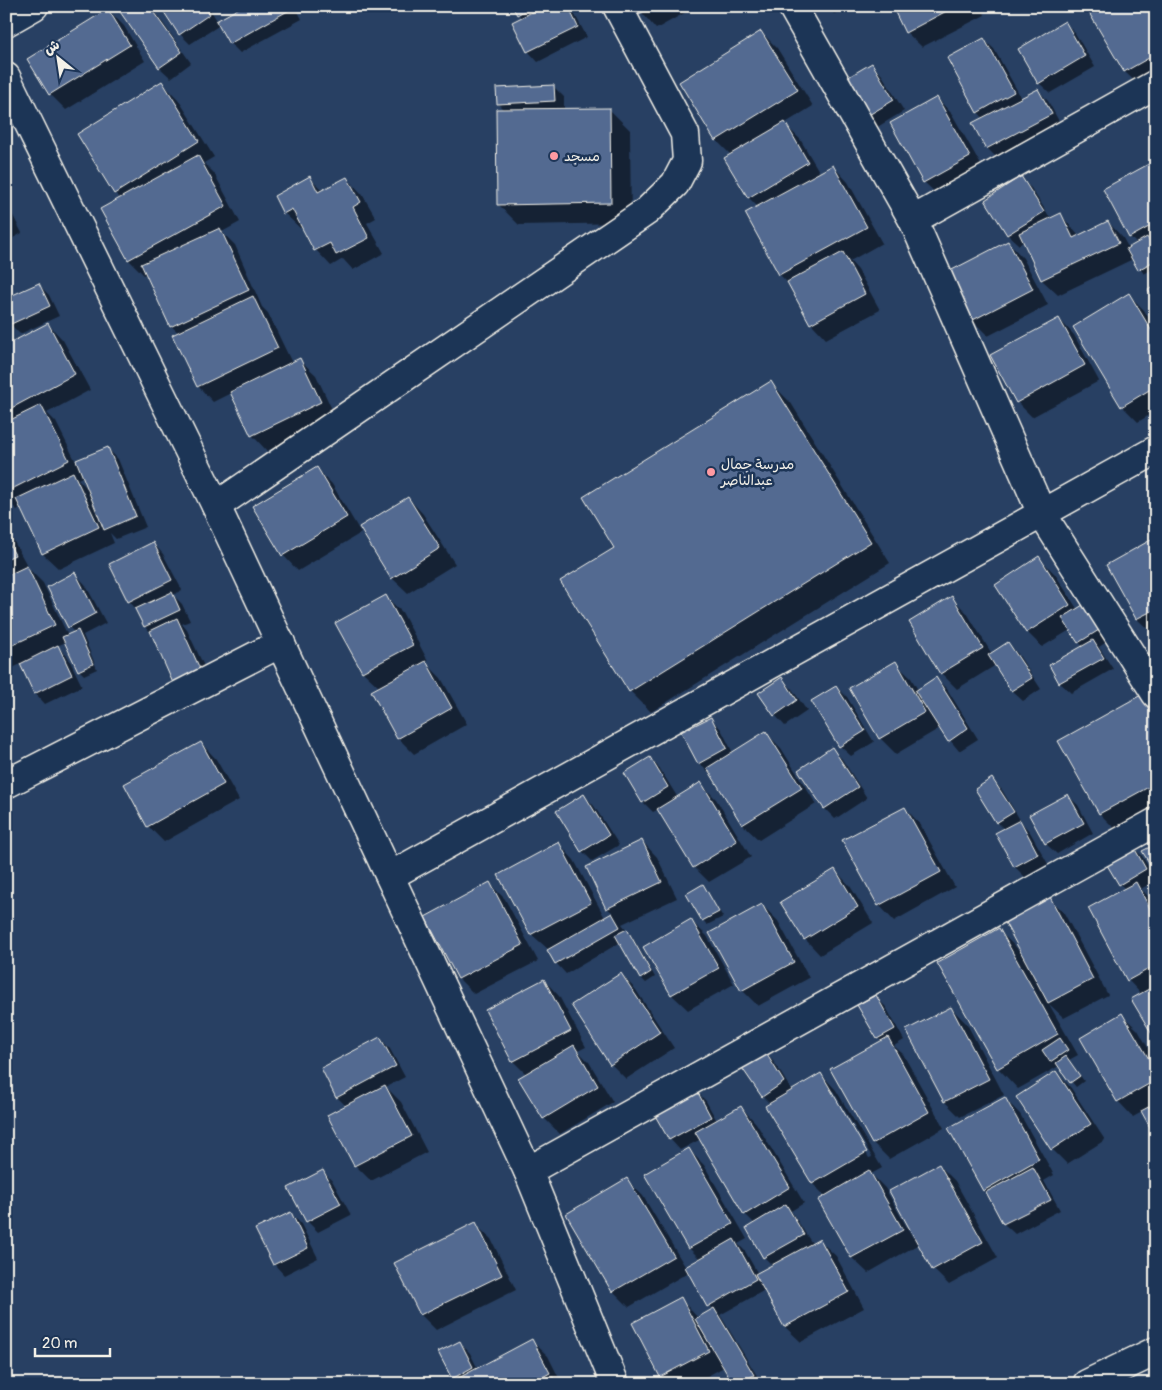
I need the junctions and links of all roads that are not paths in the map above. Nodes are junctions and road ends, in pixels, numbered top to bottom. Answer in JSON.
{"nodes":[{"id":1,"x":34,"y":6,"type":"edge"},
{"id":2,"x":617,"y":6,"type":"edge"},
{"id":3,"x":792,"y":6,"type":"edge"},
{"id":4,"x":6,"y":22,"type":"edge"},
{"id":5,"x":6,"y":77,"type":"edge"},
{"id":6,"x":1156,"y":84,"type":"edge"},
{"id":7,"x":913,"y":220,"type":"junction"},
{"id":8,"x":1156,"y":450,"type":"edge"},
{"id":9,"x":216,"y":506,"type":"junction"},
{"id":10,"x":1042,"y":514,"type":"junction"},
{"id":11,"x":281,"y":643,"type":"junction"},
{"id":12,"x":1156,"y":694,"type":"edge"},
{"id":13,"x":6,"y":784,"type":"edge"},
{"id":14,"x":1156,"y":822,"type":"edge"},
{"id":15,"x":390,"y":876,"type":"junction"},
{"id":16,"x":528,"y":1171,"type":"junction"},
{"id":17,"x":1156,"y":1351,"type":"edge"},
{"id":18,"x":615,"y":1384,"type":"edge"},
{"id":19,"x":1087,"y":1384,"type":"edge"}],
"edges":[{"from":1,"to":4,"type":"street"},
{"from":2,"to":9,"type":"street"},
{"from":3,"to":7,"type":"street"},
{"from":5,"to":9,"type":"street"},
{"from":6,"to":7,"type":"street"},
{"from":7,"to":10,"type":"street"},
{"from":8,"to":10,"type":"street"},
{"from":9,"to":11,"type":"street"},
{"from":10,"to":12,"type":"street"},
{"from":10,"to":15,"type":"street"},
{"from":11,"to":13,"type":"street"},
{"from":11,"to":15,"type":"street"},
{"from":14,"to":16,"type":"street"},
{"from":15,"to":16,"type":"street"},
{"from":16,"to":18,"type":"street"},
{"from":17,"to":19,"type":"street"}]}
